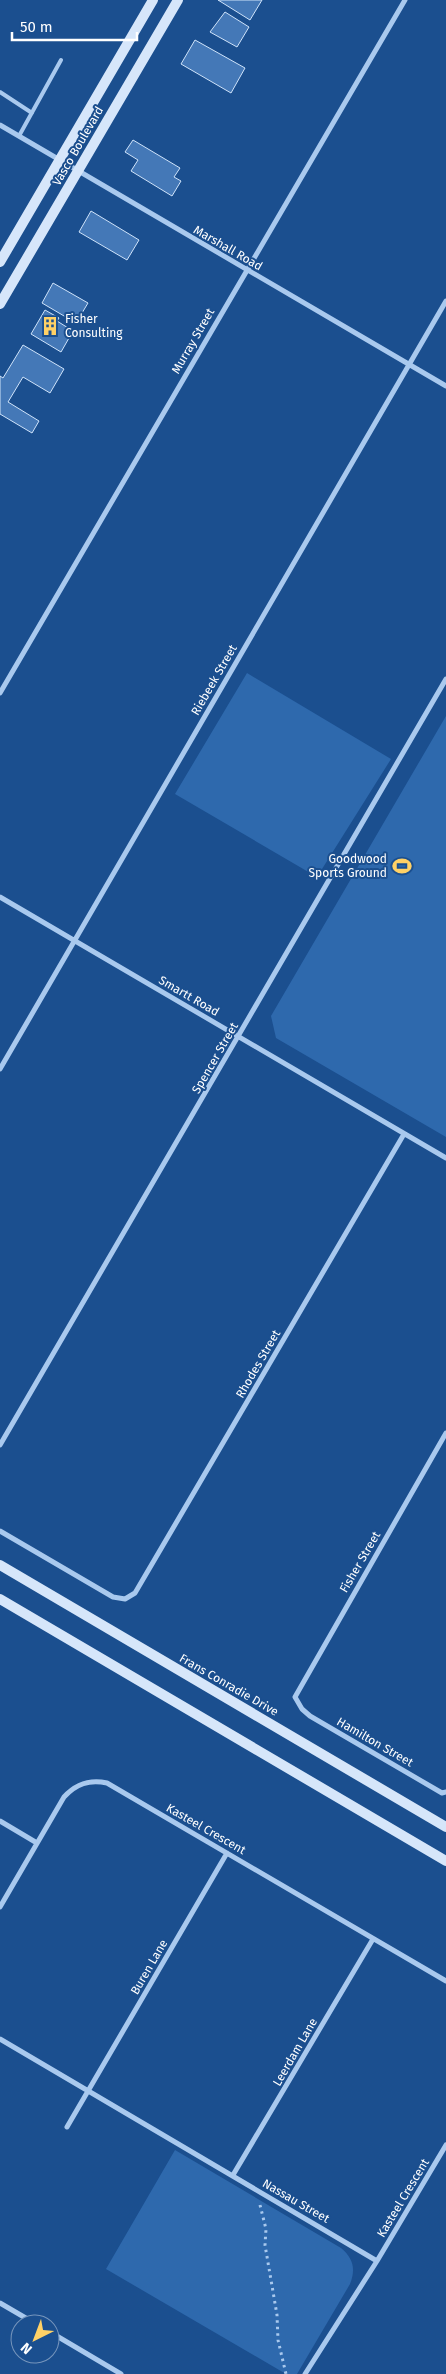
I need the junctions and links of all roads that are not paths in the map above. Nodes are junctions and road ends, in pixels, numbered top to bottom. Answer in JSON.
{"nodes":[{"id":1,"x":153,"y":0,"type":"edge"},
{"id":2,"x":178,"y":0,"type":"edge"},
{"id":3,"x":405,"y":0,"type":"edge"},
{"id":4,"x":61,"y":60,"type":"dead end"},
{"id":5,"x":0,"y":92,"type":"edge"},
{"id":6,"x":32,"y":113,"type":"junction"},
{"id":7,"x":0,"y":125,"type":"edge"},
{"id":8,"x":19,"y":136,"type":"junction"},
{"id":9,"x":60,"y":160,"type":"junction"},
{"id":10,"x":78,"y":171,"type":"junction"},
{"id":11,"x":0,"y":262,"type":"edge"},
{"id":12,"x":246,"y":270,"type":"junction"},
{"id":13,"x":446,"y":301,"type":"edge"},
{"id":14,"x":0,"y":304,"type":"edge"},
{"id":15,"x":408,"y":364,"type":"junction"},
{"id":16,"x":446,"y":386,"type":"edge"},
{"id":17,"x":446,"y":679,"type":"edge"},
{"id":18,"x":0,"y":693,"type":"edge"},
{"id":19,"x":0,"y":897,"type":"edge"},
{"id":20,"x":74,"y":941,"type":"junction"},
{"id":21,"x":239,"y":1037,"type":"junction"},
{"id":22,"x":0,"y":1068,"type":"edge"},
{"id":23,"x":404,"y":1134,"type":"junction"},
{"id":24,"x":446,"y":1158,"type":"edge"},
{"id":25,"x":446,"y":1433,"type":"edge"},
{"id":26,"x":0,"y":1445,"type":"edge"},
{"id":27,"x":0,"y":1531,"type":"edge"},
{"id":28,"x":0,"y":1565,"type":"edge"},
{"id":29,"x":0,"y":1600,"type":"edge"},
{"id":30,"x":297,"y":1703,"type":"joint"},
{"id":31,"x":446,"y":1792,"type":"edge"},
{"id":32,"x":0,"y":1821,"type":"edge"},
{"id":33,"x":446,"y":1827,"type":"edge"},
{"id":34,"x":37,"y":1843,"type":"junction"},
{"id":35,"x":227,"y":1853,"type":"junction"},
{"id":36,"x":446,"y":1861,"type":"edge"},
{"id":37,"x":0,"y":1907,"type":"edge"},
{"id":38,"x":373,"y":1939,"type":"junction"},
{"id":39,"x":446,"y":1981,"type":"edge"},
{"id":40,"x":0,"y":2039,"type":"edge"},
{"id":41,"x":89,"y":2091,"type":"junction"},
{"id":42,"x":67,"y":2127,"type":"dead end"},
{"id":43,"x":446,"y":2145,"type":"edge"},
{"id":44,"x":233,"y":2175,"type":"junction"},
{"id":45,"x":377,"y":2261,"type":"junction"},
{"id":46,"x":0,"y":2303,"type":"edge"},
{"id":47,"x":19,"y":2314,"type":"edge"},
{"id":48,"x":60,"y":2338,"type":"edge"},
{"id":49,"x":120,"y":2374,"type":"edge"},
{"id":50,"x":305,"y":2374,"type":"edge"}],
"edges":[{"from":1,"to":9,"type":"main road","name":"Vasco Boulevard"},
{"from":2,"to":10,"type":"main road","name":"Vasco Boulevard"},
{"from":3,"to":12,"type":"street","name":"Murray Street"},
{"from":4,"to":6,"type":"lane"},
{"from":5,"to":6,"type":"lane"},
{"from":6,"to":8,"type":"lane"},
{"from":7,"to":8,"type":"street","name":"Marshall Road"},
{"from":8,"to":9,"type":"street","name":"Marshall Road"},
{"from":9,"to":10,"type":"street","name":"Marshall Road"},
{"from":9,"to":11,"type":"main road","name":"Vasco Boulevard"},
{"from":10,"to":12,"type":"street","name":"Marshall Road"},
{"from":10,"to":14,"type":"main road","name":"Vasco Boulevard"},
{"from":12,"to":15,"type":"street","name":"Marshall Road"},
{"from":12,"to":18,"type":"street","name":"Murray Street"},
{"from":13,"to":15,"type":"street","name":"Riebeek Street"},
{"from":15,"to":16,"type":"street","name":"Marshall Road"},
{"from":15,"to":20,"type":"street","name":"Riebeek Street"},
{"from":17,"to":21,"type":"street","name":"Spencer Street"},
{"from":19,"to":20,"type":"street","name":"Smartt Road"},
{"from":20,"to":21,"type":"street","name":"Smartt Road"},
{"from":20,"to":22,"type":"street","name":"Riebeek Street"},
{"from":21,"to":23,"type":"street","name":"Smartt Road"},
{"from":21,"to":26,"type":"street","name":"Spencer Street"},
{"from":23,"to":24,"type":"street","name":"Smartt Road"},
{"from":23,"to":27,"type":"street","name":"Rhodes Street"},
{"from":25,"to":30,"type":"street","name":"Fisher Street"},
{"from":28,"to":33,"type":"main road","name":"Frans Conradie Drive"},
{"from":29,"to":36,"type":"main road"},
{"from":30,"to":31,"type":"street","name":"Hamilton Street"},
{"from":32,"to":34,"type":"street"},
{"from":34,"to":35,"type":"street","name":"Kasteel Crescent"},
{"from":34,"to":37,"type":"street","name":"Kasteel Crescent"},
{"from":35,"to":38,"type":"street","name":"Kasteel Crescent"},
{"from":35,"to":41,"type":"street","name":"Buren Lane"},
{"from":38,"to":39,"type":"street","name":"Kasteel Crescent"},
{"from":38,"to":44,"type":"street","name":"Leerdam Lane"},
{"from":40,"to":41,"type":"street","name":"Nassau Street"},
{"from":41,"to":42,"type":"street"},
{"from":41,"to":44,"type":"street","name":"Nassau Street"},
{"from":43,"to":45,"type":"street","name":"Kasteel Crescent"},
{"from":44,"to":45,"type":"street","name":"Nassau Street"},
{"from":45,"to":50,"type":"street"},
{"from":46,"to":47,"type":"street"},
{"from":48,"to":49,"type":"street"}]}
